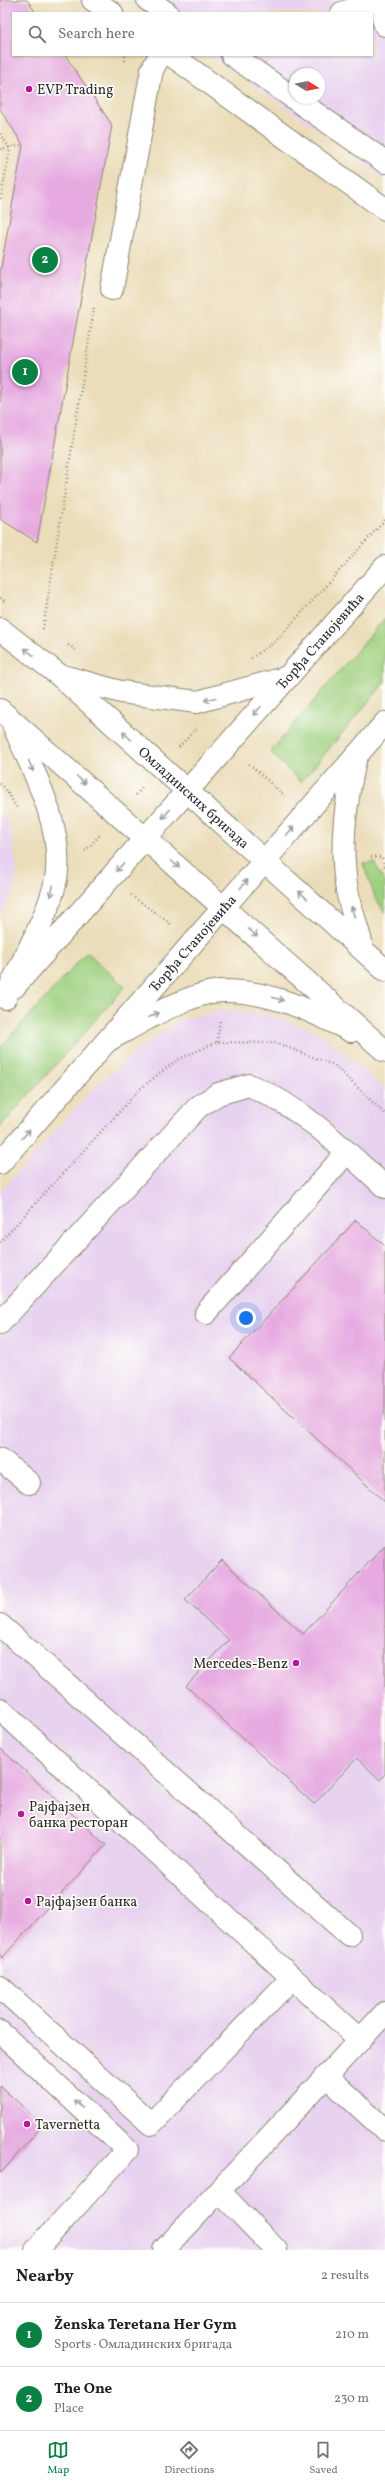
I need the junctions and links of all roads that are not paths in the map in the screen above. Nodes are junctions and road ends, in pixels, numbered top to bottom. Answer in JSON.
{"nodes":[{"id":1,"x":93,"y":0,"type":"edge"},
{"id":2,"x":148,"y":0,"type":"edge"},
{"id":3,"x":371,"y":2,"type":"edge"},
{"id":4,"x":111,"y":12,"type":"edge"},
{"id":5,"x":166,"y":12,"type":"edge"},
{"id":6,"x":345,"y":12,"type":"edge"},
{"id":7,"x":385,"y":24,"type":"edge"},
{"id":8,"x":159,"y":56,"type":"edge"},
{"id":9,"x":172,"y":56,"type":"edge"},
{"id":10,"x":246,"y":59,"type":"edge"},
{"id":11,"x":385,"y":162,"type":"edge"},
{"id":12,"x":385,"y":209,"type":"edge"},
{"id":13,"x":103,"y":295,"type":"road end"},
{"id":14,"x":385,"y":567,"type":"edge"},
{"id":15,"x":0,"y":629,"type":"edge"},
{"id":16,"x":59,"y":675,"type":"junction"},
{"id":17,"x":288,"y":677,"type":"junction"},
{"id":18,"x":5,"y":714,"type":"edge"},
{"id":19,"x":385,"y":723,"type":"edge"},
{"id":20,"x":356,"y":756,"type":"junction"},
{"id":21,"x":187,"y":791,"type":"junction"},
{"id":22,"x":146,"y":838,"type":"junction"},
{"id":23,"x":265,"y":861,"type":"junction"},
{"id":24,"x":224,"y":907,"type":"junction"},
{"id":25,"x":363,"y":950,"type":"junction"},
{"id":26,"x":385,"y":970,"type":"edge"},
{"id":27,"x":2,"y":1000,"type":"edge"},
{"id":28,"x":107,"y":1041,"type":"junction"},
{"id":29,"x":381,"y":1048,"type":"edge"},
{"id":30,"x":347,"y":1152,"type":"junction"},
{"id":31,"x":0,"y":1163,"type":"edge"},
{"id":32,"x":385,"y":1187,"type":"edge"},
{"id":33,"x":206,"y":1313,"type":"dead end"},
{"id":34,"x":0,"y":1323,"type":"edge"},
{"id":35,"x":0,"y":1459,"type":"edge"},
{"id":36,"x":29,"y":1483,"type":"dead end"},
{"id":37,"x":0,"y":1625,"type":"edge"},
{"id":38,"x":0,"y":1709,"type":"edge"},
{"id":39,"x":349,"y":1935,"type":"dead end"},
{"id":40,"x":292,"y":1978,"type":"junction"},
{"id":41,"x":0,"y":1988,"type":"edge"},
{"id":42,"x":385,"y":2013,"type":"edge"},
{"id":43,"x":0,"y":2032,"type":"edge"},
{"id":44,"x":360,"y":2040,"type":"junction"},
{"id":45,"x":326,"y":2076,"type":"junction"},
{"id":46,"x":385,"y":2130,"type":"edge"},
{"id":47,"x":220,"y":2191,"type":"junction"},
{"id":48,"x":36,"y":2250,"type":"edge"},
{"id":49,"x":164,"y":2250,"type":"edge"},
{"id":50,"x":276,"y":2250,"type":"edge"}],
"edges":[{"from":1,"to":4,"type":"main road"},
{"from":2,"to":5,"type":"main road"},
{"from":3,"to":6,"type":"main road"},
{"from":3,"to":7,"type":"main road"},
{"from":8,"to":13,"type":"main road"},
{"from":9,"to":12,"type":"main road"},
{"from":10,"to":11,"type":"main road"},
{"from":14,"to":17,"type":"main road","name":"Ђорђа Станојевића"},
{"from":16,"to":15,"type":"main road","name":"Омладинских бригада","one_way":true},
{"from":17,"to":16,"type":"main road","one_way":true},
{"from":21,"to":16,"type":"main road","name":"Омладинских бригада","one_way":true},
{"from":17,"to":21,"type":"main road","name":"Ђорђа Станојевића","one_way":true},
{"from":18,"to":22,"type":"main road","one_way":true},
{"from":18,"to":27,"type":"main road","one_way":true},
{"from":19,"to":20,"type":"main road","name":"Ђорђа Станојевића"},
{"from":23,"to":20,"type":"main road","name":"Ђорђа Станојевића","one_way":true},
{"from":25,"to":20,"type":"main road","one_way":true},
{"from":21,"to":22,"type":"main road","name":"Ђорђа Станојевића","one_way":true},
{"from":21,"to":23,"type":"main road","name":"Омладинских бригада"},
{"from":22,"to":24,"type":"main road","one_way":true},
{"from":22,"to":27,"type":"main road","name":"Ђорђа Станојевића","one_way":true},
{"from":24,"to":23,"type":"main road","name":"Ђорђа Станојевића","one_way":true},
{"from":25,"to":23,"type":"main road","name":"Омладинских бригада","one_way":true},
{"from":24,"to":28,"type":"main road","name":"Ђорђа Станојевића"},
{"from":24,"to":29,"type":"main road","one_way":true},
{"from":25,"to":26,"type":"main road","name":"Омладинских бригада"},
{"from":28,"to":29,"type":"main road","one_way":true},
{"from":31,"to":28,"type":"main road","name":"Ђорђа Станојевића","one_way":true},
{"from":30,"to":32,"type":"main road"},
{"from":30,"to":33,"type":"main road"},
{"from":30,"to":34,"type":"main road"},
{"from":35,"to":36,"type":"main road"},
{"from":37,"to":39,"type":"main road"},
{"from":38,"to":40,"type":"main road"},
{"from":40,"to":41,"type":"main road"},
{"from":40,"to":44,"type":"main road"},
{"from":42,"to":44,"type":"main road"},
{"from":48,"to":43,"type":"main road","one_way":true},
{"from":44,"to":45,"type":"main road"},
{"from":45,"to":46,"type":"main road"},
{"from":45,"to":47,"type":"main road"},
{"from":47,"to":49,"type":"main road"},
{"from":47,"to":50,"type":"main road"}]}
